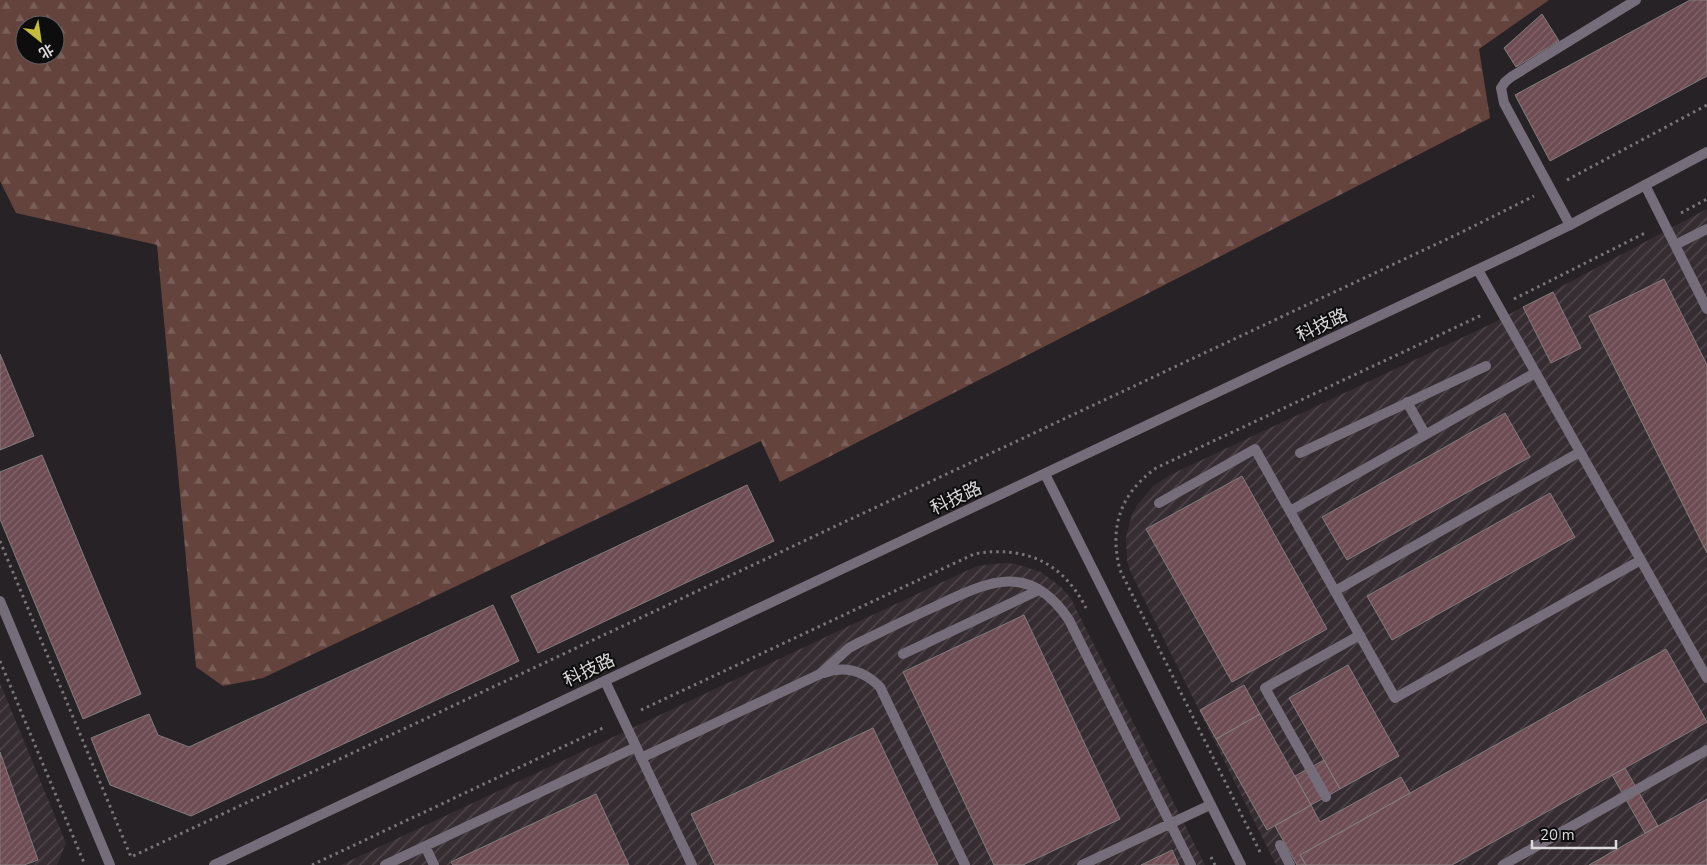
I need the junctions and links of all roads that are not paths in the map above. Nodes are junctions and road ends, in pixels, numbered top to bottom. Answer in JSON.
{"nodes":[{"id":1,"x":1636,"y":0,"type":"edge"},
{"id":2,"x":1707,"y":152,"type":"edge"},
{"id":3,"x":1646,"y":185,"type":"junction"},
{"id":4,"x":1570,"y":225,"type":"junction"},
{"id":5,"x":1707,"y":229,"type":"edge"},
{"id":6,"x":1675,"y":245,"type":"junction"},
{"id":7,"x":1478,"y":270,"type":"junction"},
{"id":8,"x":1707,"y":309,"type":"edge"},
{"id":9,"x":1486,"y":366,"type":"dead end"},
{"id":10,"x":1535,"y":373,"type":"junction"},
{"id":11,"x":1408,"y":402,"type":"junction"},
{"id":12,"x":1426,"y":434,"type":"junction"},
{"id":13,"x":1580,"y":452,"type":"junction"},
{"id":14,"x":1300,"y":453,"type":"dead end"},
{"id":15,"x":1045,"y":474,"type":"junction"},
{"id":16,"x":1159,"y":503,"type":"dead end"},
{"id":17,"x":1290,"y":511,"type":"junction"},
{"id":18,"x":1641,"y":560,"type":"junction"},
{"id":19,"x":1039,"y":590,"type":"junction"},
{"id":20,"x":1335,"y":591,"type":"junction"},
{"id":21,"x":0,"y":601,"type":"edge"},
{"id":22,"x":1360,"y":634,"type":"junction"},
{"id":23,"x":903,"y":654,"type":"dead end"},
{"id":24,"x":820,"y":674,"type":"junction"},
{"id":25,"x":1707,"y":678,"type":"edge"},
{"id":26,"x":605,"y":681,"type":"junction"},
{"id":27,"x":636,"y":747,"type":"junction"},
{"id":28,"x":1707,"y":750,"type":"edge"},
{"id":29,"x":641,"y":758,"type":"junction"},
{"id":30,"x":1326,"y":797,"type":"dead end"},
{"id":31,"x":1210,"y":804,"type":"junction"},
{"id":32,"x":1170,"y":823,"type":"junction"},
{"id":33,"x":1280,"y":845,"type":"dead end"},
{"id":34,"x":425,"y":846,"type":"junction"},
{"id":35,"x":110,"y":865,"type":"edge"},
{"id":36,"x":214,"y":865,"type":"edge"},
{"id":37,"x":385,"y":865,"type":"edge"},
{"id":38,"x":434,"y":865,"type":"edge"},
{"id":39,"x":692,"y":865,"type":"edge"},
{"id":40,"x":965,"y":865,"type":"edge"},
{"id":41,"x":1082,"y":865,"type":"edge"},
{"id":42,"x":1191,"y":865,"type":"edge"},
{"id":43,"x":1240,"y":865,"type":"edge"},
{"id":44,"x":1290,"y":865,"type":"edge"},
{"id":45,"x":1503,"y":865,"type":"edge"}],
"edges":[{"from":1,"to":4,"type":"street"},
{"from":2,"to":3,"type":"street","name":"科技路"},
{"from":3,"to":4,"type":"street","name":"科技路"},
{"from":3,"to":6,"type":"street"},
{"from":4,"to":7,"type":"street","name":"科技路"},
{"from":5,"to":6,"type":"street"},
{"from":6,"to":8,"type":"street"},
{"from":7,"to":10,"type":"street"},
{"from":7,"to":15,"type":"street","name":"科技路"},
{"from":9,"to":11,"type":"street"},
{"from":10,"to":12,"type":"street"},
{"from":10,"to":13,"type":"street"},
{"from":11,"to":12,"type":"street"},
{"from":11,"to":14,"type":"street"},
{"from":12,"to":17,"type":"street"},
{"from":13,"to":18,"type":"street"},
{"from":13,"to":20,"type":"street"},
{"from":15,"to":26,"type":"street","name":"科技路"},
{"from":15,"to":31,"type":"street"},
{"from":16,"to":17,"type":"street"},
{"from":17,"to":20,"type":"street"},
{"from":18,"to":22,"type":"street"},
{"from":18,"to":25,"type":"street"},
{"from":19,"to":23,"type":"street"},
{"from":19,"to":24,"type":"street"},
{"from":19,"to":32,"type":"street"},
{"from":20,"to":22,"type":"street"},
{"from":21,"to":35,"type":"street"},
{"from":22,"to":30,"type":"street"},
{"from":24,"to":29,"type":"street"},
{"from":24,"to":40,"type":"street"},
{"from":26,"to":27,"type":"street"},
{"from":26,"to":36,"type":"street","name":"科技路"},
{"from":27,"to":29,"type":"street"},
{"from":27,"to":34,"type":"street"},
{"from":28,"to":45,"type":"street"},
{"from":29,"to":39,"type":"street"},
{"from":31,"to":32,"type":"street"},
{"from":31,"to":43,"type":"street"},
{"from":32,"to":41,"type":"street"},
{"from":32,"to":42,"type":"street"},
{"from":33,"to":44,"type":"street"},
{"from":34,"to":37,"type":"street"},
{"from":34,"to":38,"type":"street"}]}
